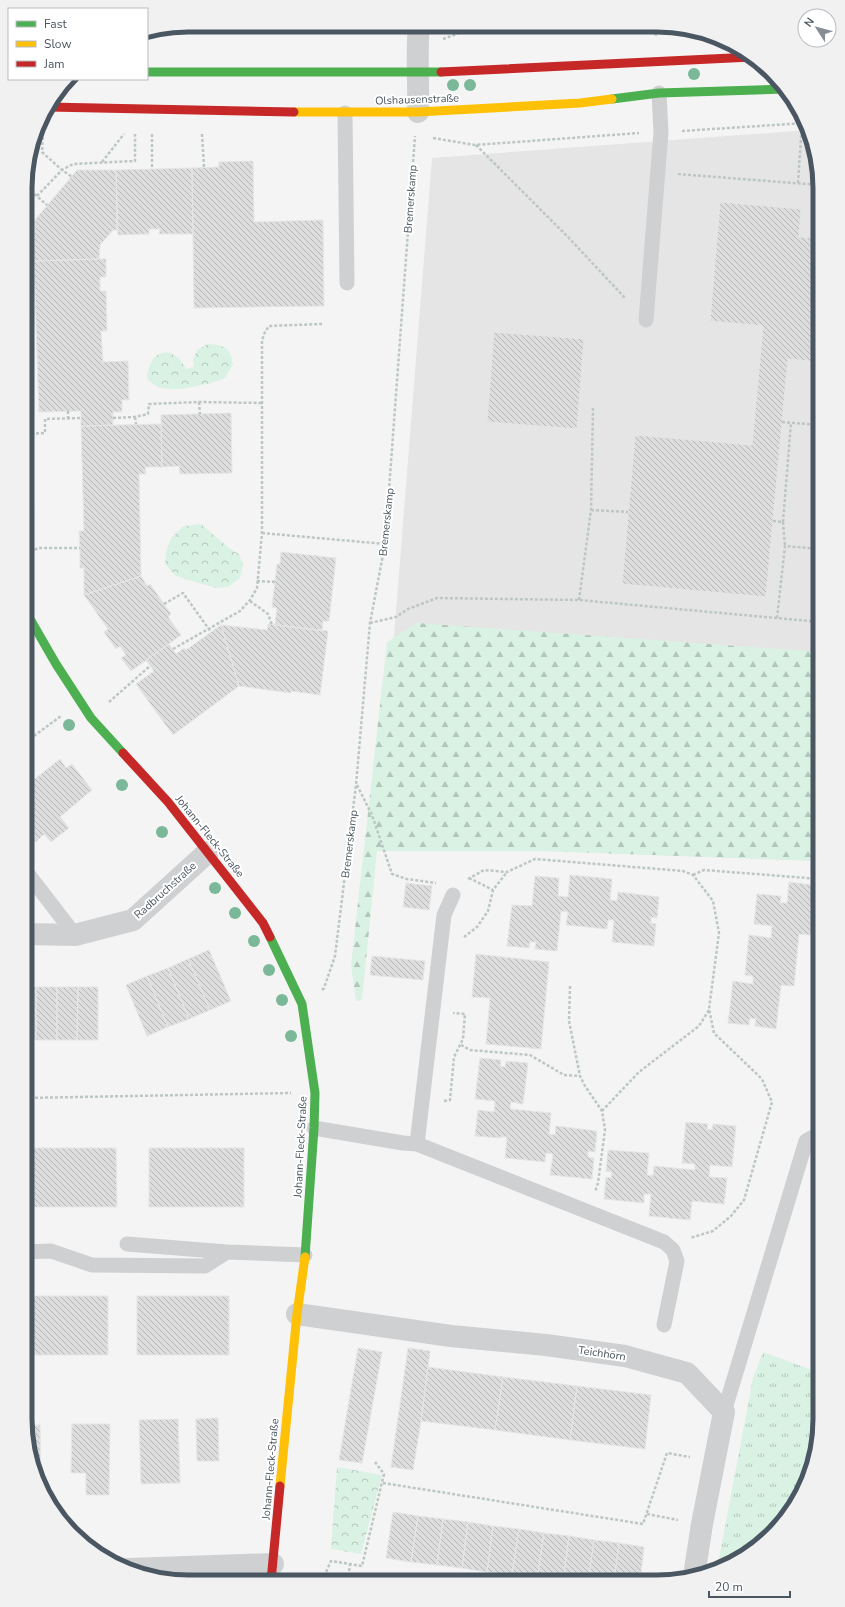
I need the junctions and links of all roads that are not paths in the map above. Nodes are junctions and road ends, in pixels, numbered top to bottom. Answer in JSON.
{"nodes":[{"id":1,"x":418,"y":32,"type":"edge"},
{"id":2,"x":743,"y":57,"type":"edge"},
{"id":3,"x":148,"y":72,"type":"edge"},
{"id":4,"x":419,"y":73,"type":"junction"},
{"id":5,"x":778,"y":89,"type":"edge"},
{"id":6,"x":659,"y":93,"type":"junction"},
{"id":7,"x":55,"y":107,"type":"edge"},
{"id":8,"x":418,"y":112,"type":"junction"},
{"id":9,"x":345,"y":113,"type":"junction"},
{"id":10,"x":347,"y":283,"type":"dead end"},
{"id":11,"x":646,"y":320,"type":"road end"},
{"id":12,"x":32,"y":622,"type":"edge"},
{"id":13,"x":208,"y":852,"type":"junction"},
{"id":14,"x":32,"y":879,"type":"edge"},
{"id":15,"x":453,"y":895,"type":"road end"},
{"id":16,"x":32,"y":934,"type":"edge"},
{"id":17,"x":74,"y":935,"type":"junction"},
{"id":18,"x":314,"y":1128,"type":"junction"},
{"id":19,"x":813,"y":1138,"type":"edge"},
{"id":20,"x":417,"y":1144,"type":"junction"},
{"id":21,"x":127,"y":1244,"type":"dead end"},
{"id":22,"x":32,"y":1252,"type":"edge"},
{"id":23,"x":227,"y":1252,"type":"junction"},
{"id":24,"x":305,"y":1255,"type":"junction"},
{"id":25,"x":297,"y":1314,"type":"junction"},
{"id":26,"x":664,"y":1325,"type":"dead end"},
{"id":27,"x":724,"y":1412,"type":"junction"},
{"id":28,"x":146,"y":1569,"type":"edge"},
{"id":29,"x":695,"y":1570,"type":"edge"},
{"id":30,"x":272,"y":1573,"type":"edge"}],
"edges":[{"from":1,"to":4,"type":"street"},
{"from":2,"to":4,"type":"street"},
{"from":3,"to":4,"type":"street"},
{"from":4,"to":8,"type":"street"},
{"from":5,"to":6,"type":"street","name":"Olshausenstraße"},
{"from":6,"to":8,"type":"street","name":"Olshausenstraße"},
{"from":6,"to":11,"type":"lane"},
{"from":7,"to":9,"type":"street","name":"Olshausenstraße"},
{"from":8,"to":9,"type":"street","name":"Olshausenstraße"},
{"from":9,"to":10,"type":"lane"},
{"from":12,"to":13,"type":"street","name":"Johann-Fleck-Straße"},
{"from":13,"to":17,"type":"street","name":"Radbruchstraße"},
{"from":13,"to":18,"type":"street","name":"Johann-Fleck-Straße"},
{"from":14,"to":17,"type":"lane"},
{"from":15,"to":20,"type":"lane"},
{"from":16,"to":17,"type":"street","name":"Radbruchstraße"},
{"from":18,"to":20,"type":"lane"},
{"from":18,"to":24,"type":"street","name":"Johann-Fleck-Straße"},
{"from":19,"to":27,"type":"lane"},
{"from":20,"to":26,"type":"lane"},
{"from":21,"to":23,"type":"lane"},
{"from":22,"to":23,"type":"lane"},
{"from":23,"to":24,"type":"lane"},
{"from":24,"to":25,"type":"street","name":"Johann-Fleck-Straße"},
{"from":25,"to":27,"type":"street","name":"Teichhörn"},
{"from":25,"to":30,"type":"street","name":"Johann-Fleck-Straße"},
{"from":27,"to":29,"type":"street"},
{"from":28,"to":30,"type":"street"}]}
